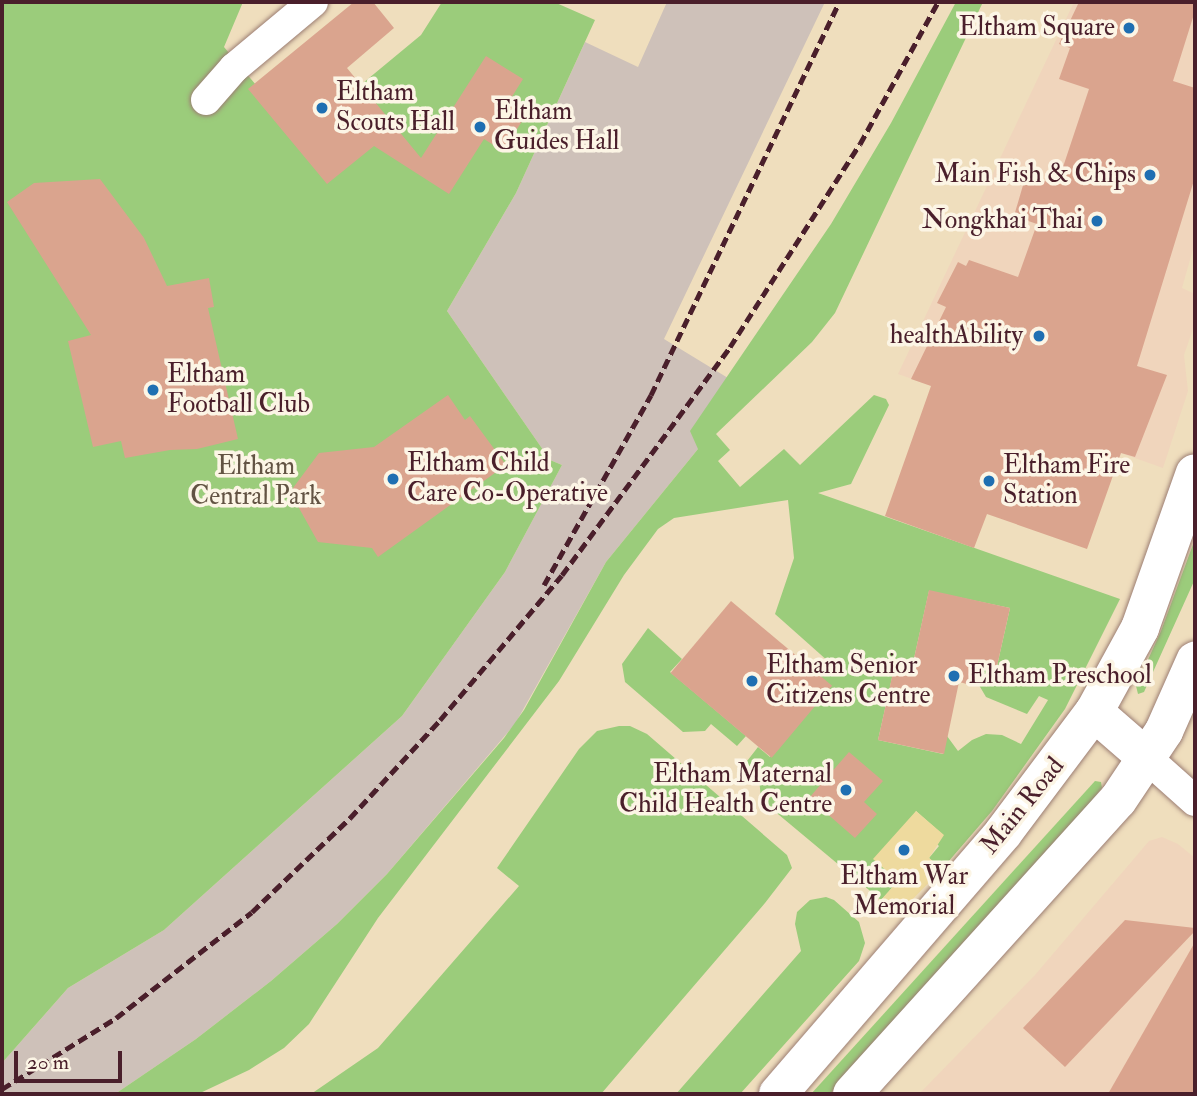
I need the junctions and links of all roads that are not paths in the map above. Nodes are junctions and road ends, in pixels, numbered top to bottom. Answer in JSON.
{"nodes":[{"id":1,"x":313,"y":2,"type":"edge"},
{"id":2,"x":206,"y":100,"type":"dead end"},
{"id":3,"x":1195,"y":473,"type":"edge"},
{"id":4,"x":1195,"y":661,"type":"edge"},
{"id":5,"x":1094,"y":712,"type":"junction"},
{"id":6,"x":1148,"y":759,"type":"junction"},
{"id":7,"x":1195,"y":801,"type":"edge"},
{"id":8,"x":778,"y":1094,"type":"edge"},
{"id":9,"x":852,"y":1094,"type":"edge"}],
"edges":[{"from":1,"to":2,"type":"street"},
{"from":3,"to":5,"type":"main road","name":"Main Road"},
{"from":4,"to":6,"type":"main road"},
{"from":5,"to":6,"type":"main road"},
{"from":5,"to":8,"type":"main road","name":"Main Road"},
{"from":6,"to":7,"type":"street"},
{"from":6,"to":9,"type":"main road"}]}
